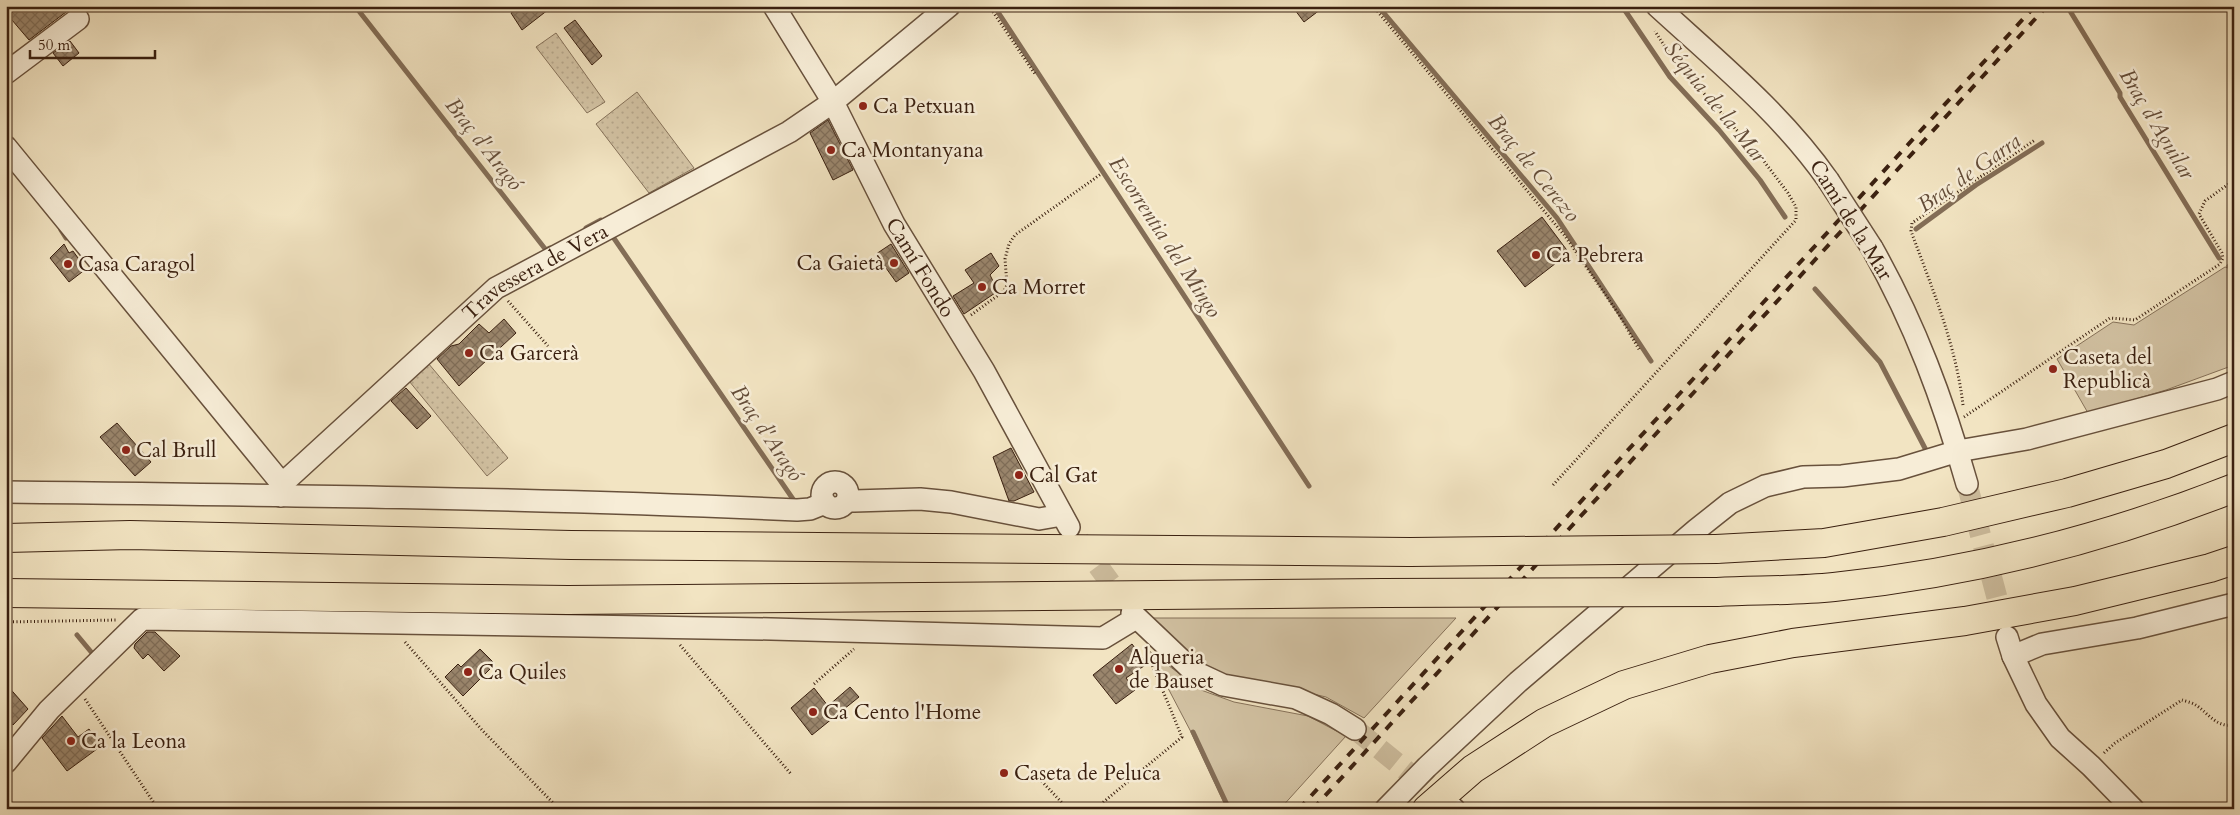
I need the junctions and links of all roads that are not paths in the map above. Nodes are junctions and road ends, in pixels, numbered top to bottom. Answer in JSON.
{"nodes":[{"id":1,"x":774,"y":6,"type":"edge"},
{"id":2,"x":949,"y":6,"type":"edge"},
{"id":3,"x":1655,"y":15,"type":"edge"},
{"id":4,"x":78,"y":19,"type":"dead end"},
{"id":5,"x":6,"y":73,"type":"edge"},
{"id":6,"x":833,"y":102,"type":"junction"},
{"id":7,"x":6,"y":147,"type":"edge"},
{"id":8,"x":2234,"y":382,"type":"edge"},
{"id":9,"x":2234,"y":438,"type":"edge"},
{"id":10,"x":1958,"y":451,"type":"junction"},
{"id":11,"x":1967,"y":484,"type":"tunnel mouth"},
{"id":12,"x":2234,"y":488,"type":"edge"},
{"id":13,"x":281,"y":490,"type":"junction"},
{"id":14,"x":6,"y":492,"type":"edge"},
{"id":15,"x":6,"y":538,"type":"edge"},
{"id":16,"x":2234,"y":560,"type":"edge"},
{"id":17,"x":6,"y":593,"type":"edge"},
{"id":18,"x":2234,"y":604,"type":"edge"},
{"id":19,"x":1355,"y":729,"type":"tunnel mouth"},
{"id":20,"x":6,"y":762,"type":"edge"},
{"id":21,"x":1444,"y":808,"type":"edge"},
{"id":22,"x":1386,"y":809,"type":"edge"},
{"id":23,"x":2133,"y":809,"type":"edge"}],
"edges":[{"from":1,"to":6,"type":"street","name":"Camí Fondo"},
{"from":2,"to":6,"type":"street","name":"Travessera de Vera"},
{"from":3,"to":10,"type":"street","name":"Camí de la Mar","bridge":true},
{"from":4,"to":5,"type":"street"},
{"from":6,"to":13,"type":"street","name":"Travessera de Vera"},
{"from":6,"to":13,"type":"street","name":"Camí Fondo"},
{"from":7,"to":13,"type":"street"},
{"from":8,"to":10,"type":"street"},
{"from":9,"to":15,"type":"main road","bridge":true},
{"from":10,"to":11,"type":"street","name":"Camí de la Mar"},
{"from":10,"to":22,"type":"street"},
{"from":12,"to":17,"type":"main road","bridge":true},
{"from":13,"to":14,"type":"street"},
{"from":16,"to":21,"type":"main road"},
{"from":18,"to":23,"type":"street"},
{"from":19,"to":20,"type":"street"}]}
